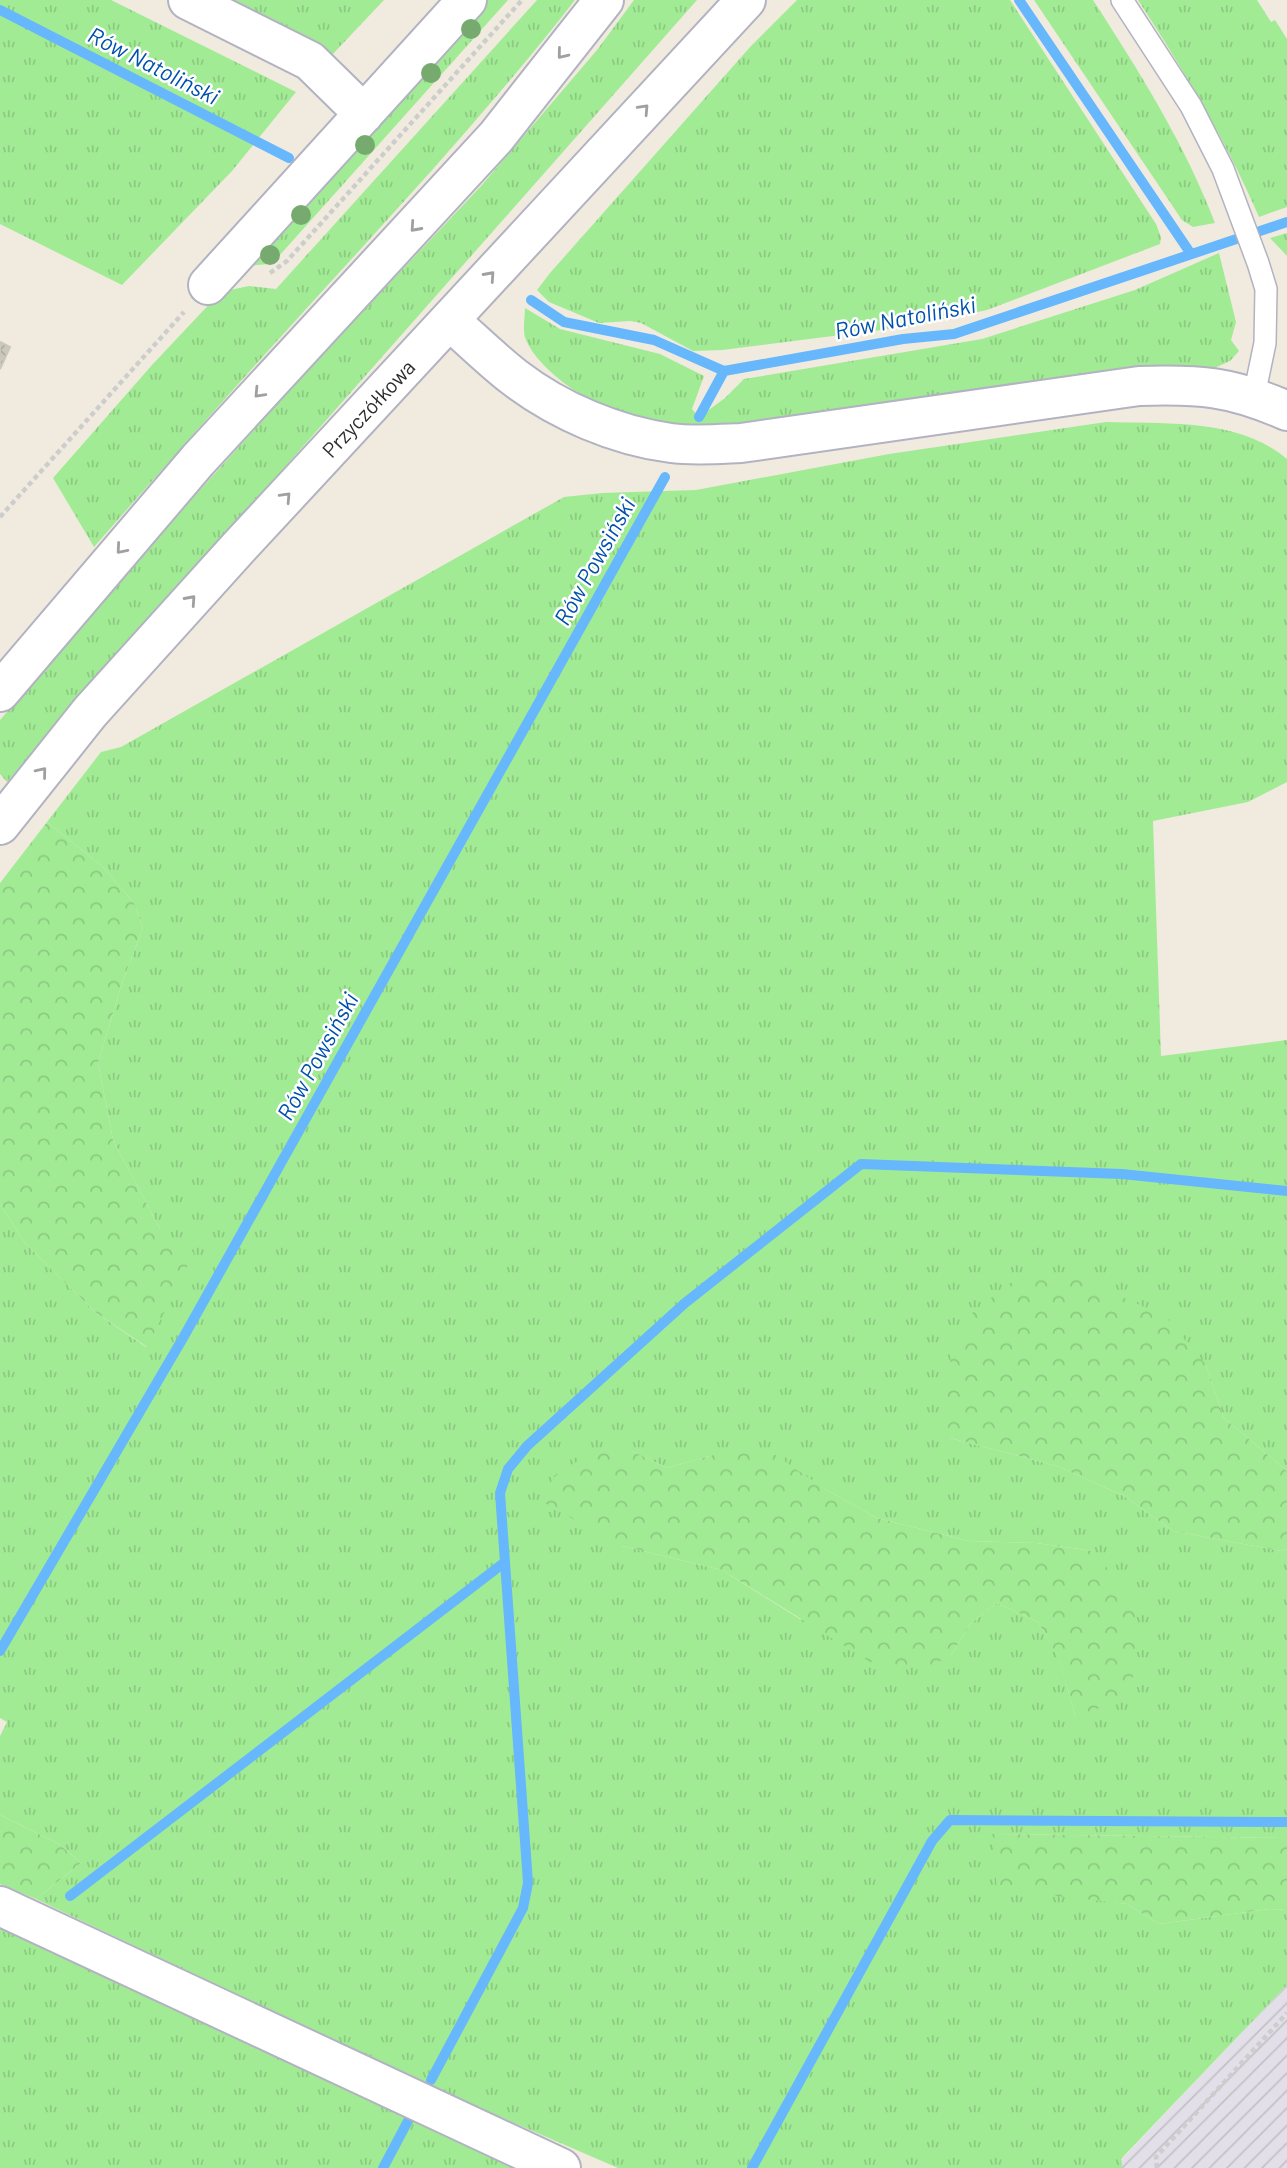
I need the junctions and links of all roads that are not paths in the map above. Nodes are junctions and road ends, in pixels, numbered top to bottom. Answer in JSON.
{"nodes":[{"id":1,"x":188,"y":0,"type":"edge"},
{"id":2,"x":467,"y":0,"type":"edge"},
{"id":3,"x":604,"y":0,"type":"edge"},
{"id":4,"x":746,"y":0,"type":"edge"},
{"id":5,"x":1122,"y":0,"type":"edge"},
{"id":6,"x":364,"y":114,"type":"junction"},
{"id":7,"x":208,"y":285,"type":"road end"},
{"id":8,"x":1277,"y":287,"type":"edge"},
{"id":9,"x":450,"y":321,"type":"junction"},
{"id":10,"x":1270,"y":403,"type":"edge"},
{"id":11,"x":0,"y":692,"type":"edge"},
{"id":12,"x":0,"y":825,"type":"edge"},
{"id":13,"x":0,"y":1906,"type":"edge"},
{"id":14,"x":561,"y":2168,"type":"edge"}],
"edges":[{"from":1,"to":6,"type":"street"},
{"from":2,"to":6,"type":"street"},
{"from":3,"to":11,"type":"street","one_way":true},
{"from":9,"to":4,"type":"street","name":"Przyczółkowa","one_way":true},
{"from":5,"to":8,"type":"lane"},
{"from":6,"to":7,"type":"street"},
{"from":8,"to":10,"type":"lane"},
{"from":9,"to":10,"type":"street"},
{"from":12,"to":9,"type":"street","name":"Przyczółkowa","one_way":true},
{"from":13,"to":14,"type":"street"}]}
